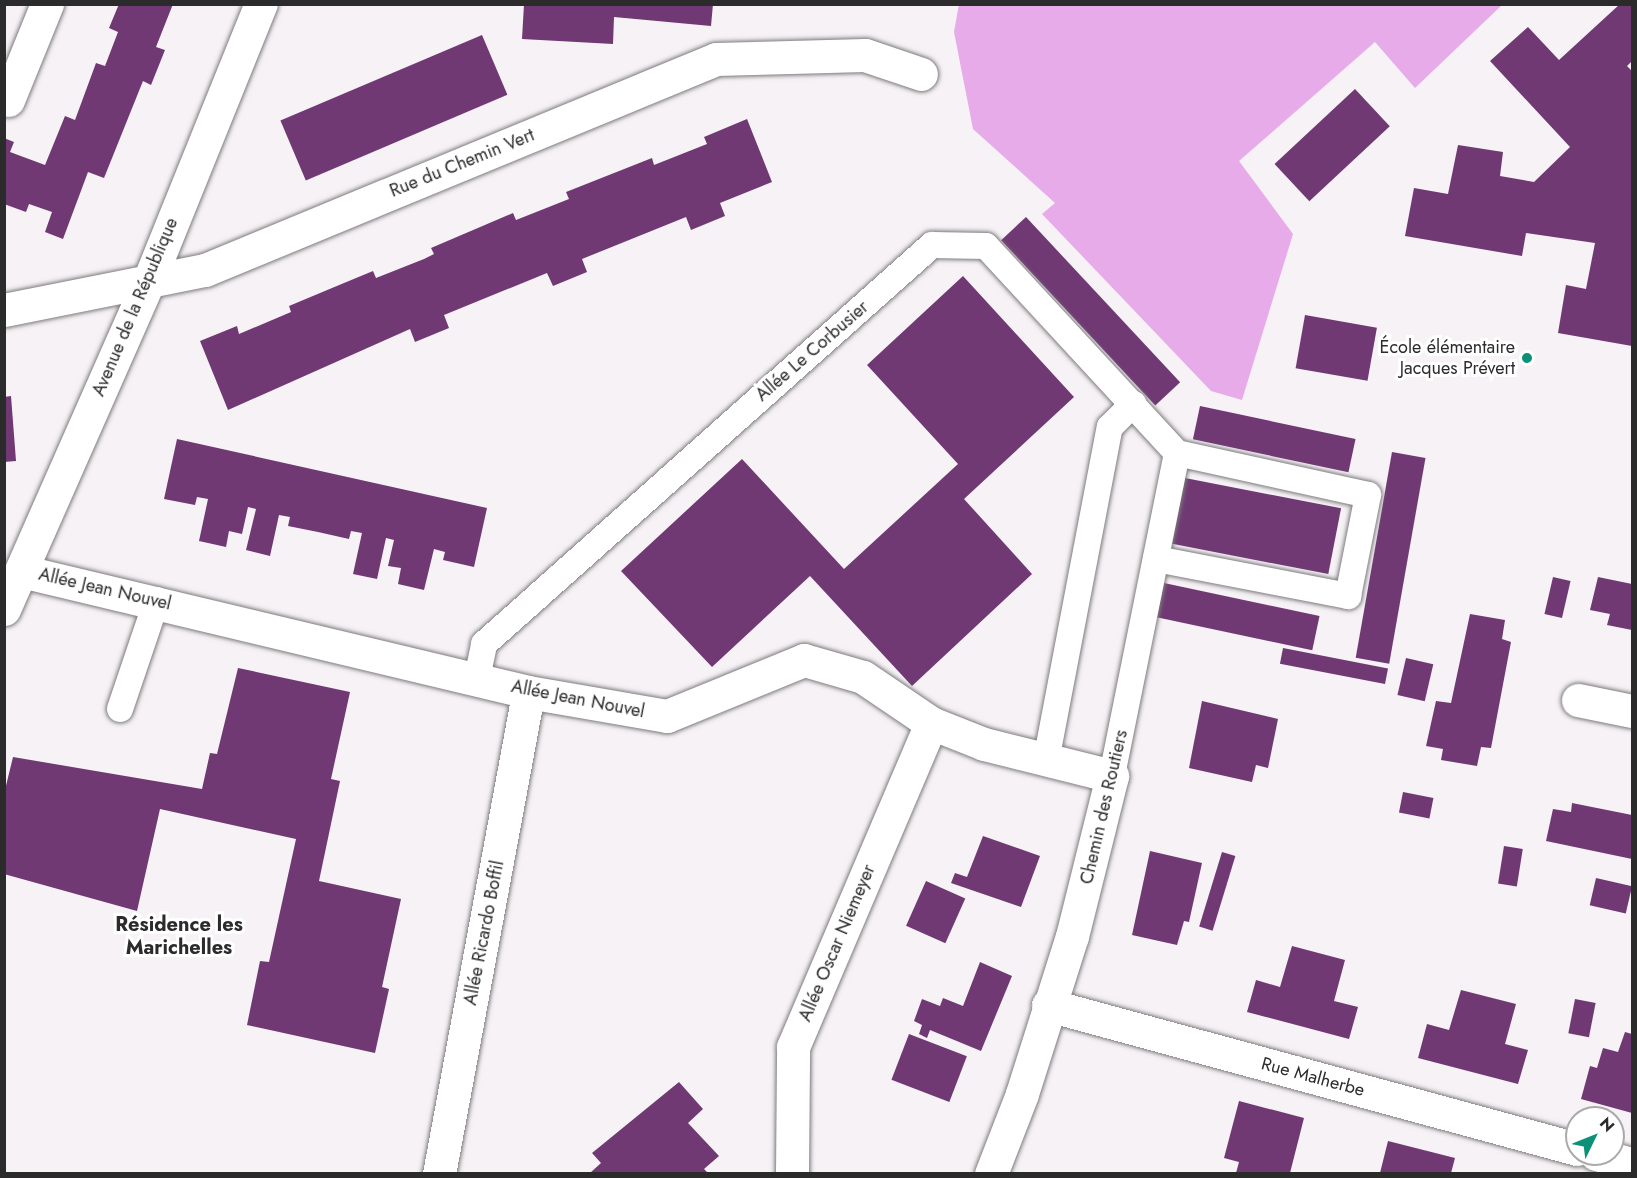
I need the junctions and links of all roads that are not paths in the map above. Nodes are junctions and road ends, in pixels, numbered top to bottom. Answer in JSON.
{"nodes":[{"id":1,"x":47,"y":4,"type":"edge"},
{"id":2,"x":261,"y":4,"type":"edge"},
{"id":3,"x":921,"y":74,"type":"dead end"},
{"id":4,"x":8,"y":100,"type":"dead end"},
{"id":5,"x":148,"y":283,"type":"junction"},
{"id":6,"x":4,"y":310,"type":"edge"},
{"id":7,"x":1133,"y":404,"type":"junction"},
{"id":8,"x":1171,"y":444,"type":"junction"},
{"id":9,"x":1156,"y":559,"type":"junction"},
{"id":10,"x":21,"y":570,"type":"junction"},
{"id":11,"x":157,"y":600,"type":"junction"},
{"id":12,"x":4,"y":609,"type":"edge"},
{"id":13,"x":477,"y":678,"type":"junction"},
{"id":14,"x":528,"y":692,"type":"junction"},
{"id":15,"x":1578,"y":700,"type":"dead end"},
{"id":16,"x":120,"y":709,"type":"dead end"},
{"id":17,"x":1632,"y":711,"type":"edge"},
{"id":18,"x":931,"y":723,"type":"junction"},
{"id":19,"x":1046,"y":761,"type":"junction"},
{"id":20,"x":1112,"y":776,"type":"junction"},
{"id":21,"x":1048,"y":1005,"type":"junction"},
{"id":22,"x":1565,"y":1146,"type":"edge"},
{"id":23,"x":439,"y":1173,"type":"edge"},
{"id":24,"x":792,"y":1173,"type":"edge"},
{"id":25,"x":991,"y":1173,"type":"edge"}],
"edges":[{"from":1,"to":4,"type":"street"},
{"from":2,"to":5,"type":"street","name":"Avenue de la République"},
{"from":3,"to":5,"type":"street","name":"Rue du Chemin Vert"},
{"from":5,"to":6,"type":"street","name":"Rue du Chemin Vert"},
{"from":5,"to":10,"type":"street","name":"Avenue de la République"},
{"from":7,"to":8,"type":"lane","name":"Allée Le Corbusier"},
{"from":7,"to":13,"type":"lane","name":"Allée Le Corbusier"},
{"from":7,"to":19,"type":"lane"},
{"from":8,"to":9,"type":"lane","name":"Chemin des Routiers"},
{"from":8,"to":9,"type":"lane"},
{"from":9,"to":20,"type":"lane","name":"Chemin des Routiers"},
{"from":10,"to":11,"type":"street","name":"Allée Jean Nouvel"},
{"from":10,"to":12,"type":"street","name":"Avenue de la République"},
{"from":11,"to":13,"type":"street","name":"Allée Jean Nouvel"},
{"from":11,"to":16,"type":"lane"},
{"from":13,"to":14,"type":"street","name":"Allée Jean Nouvel"},
{"from":14,"to":18,"type":"street","name":"Allée Jean Nouvel"},
{"from":14,"to":23,"type":"street","name":"Allée Ricardo Boffil"},
{"from":15,"to":17,"type":"street"},
{"from":18,"to":19,"type":"street","name":"Allée Jean Nouvel"},
{"from":18,"to":24,"type":"street","name":"Allée Oscar Niemeyer"},
{"from":19,"to":20,"type":"street","name":"Allée Jean Nouvel"},
{"from":20,"to":21,"type":"street","name":"Chemin des Routiers"},
{"from":21,"to":22,"type":"street","name":"Rue Malherbe"},
{"from":21,"to":25,"type":"street","name":"Chemin des Routiers"}]}
